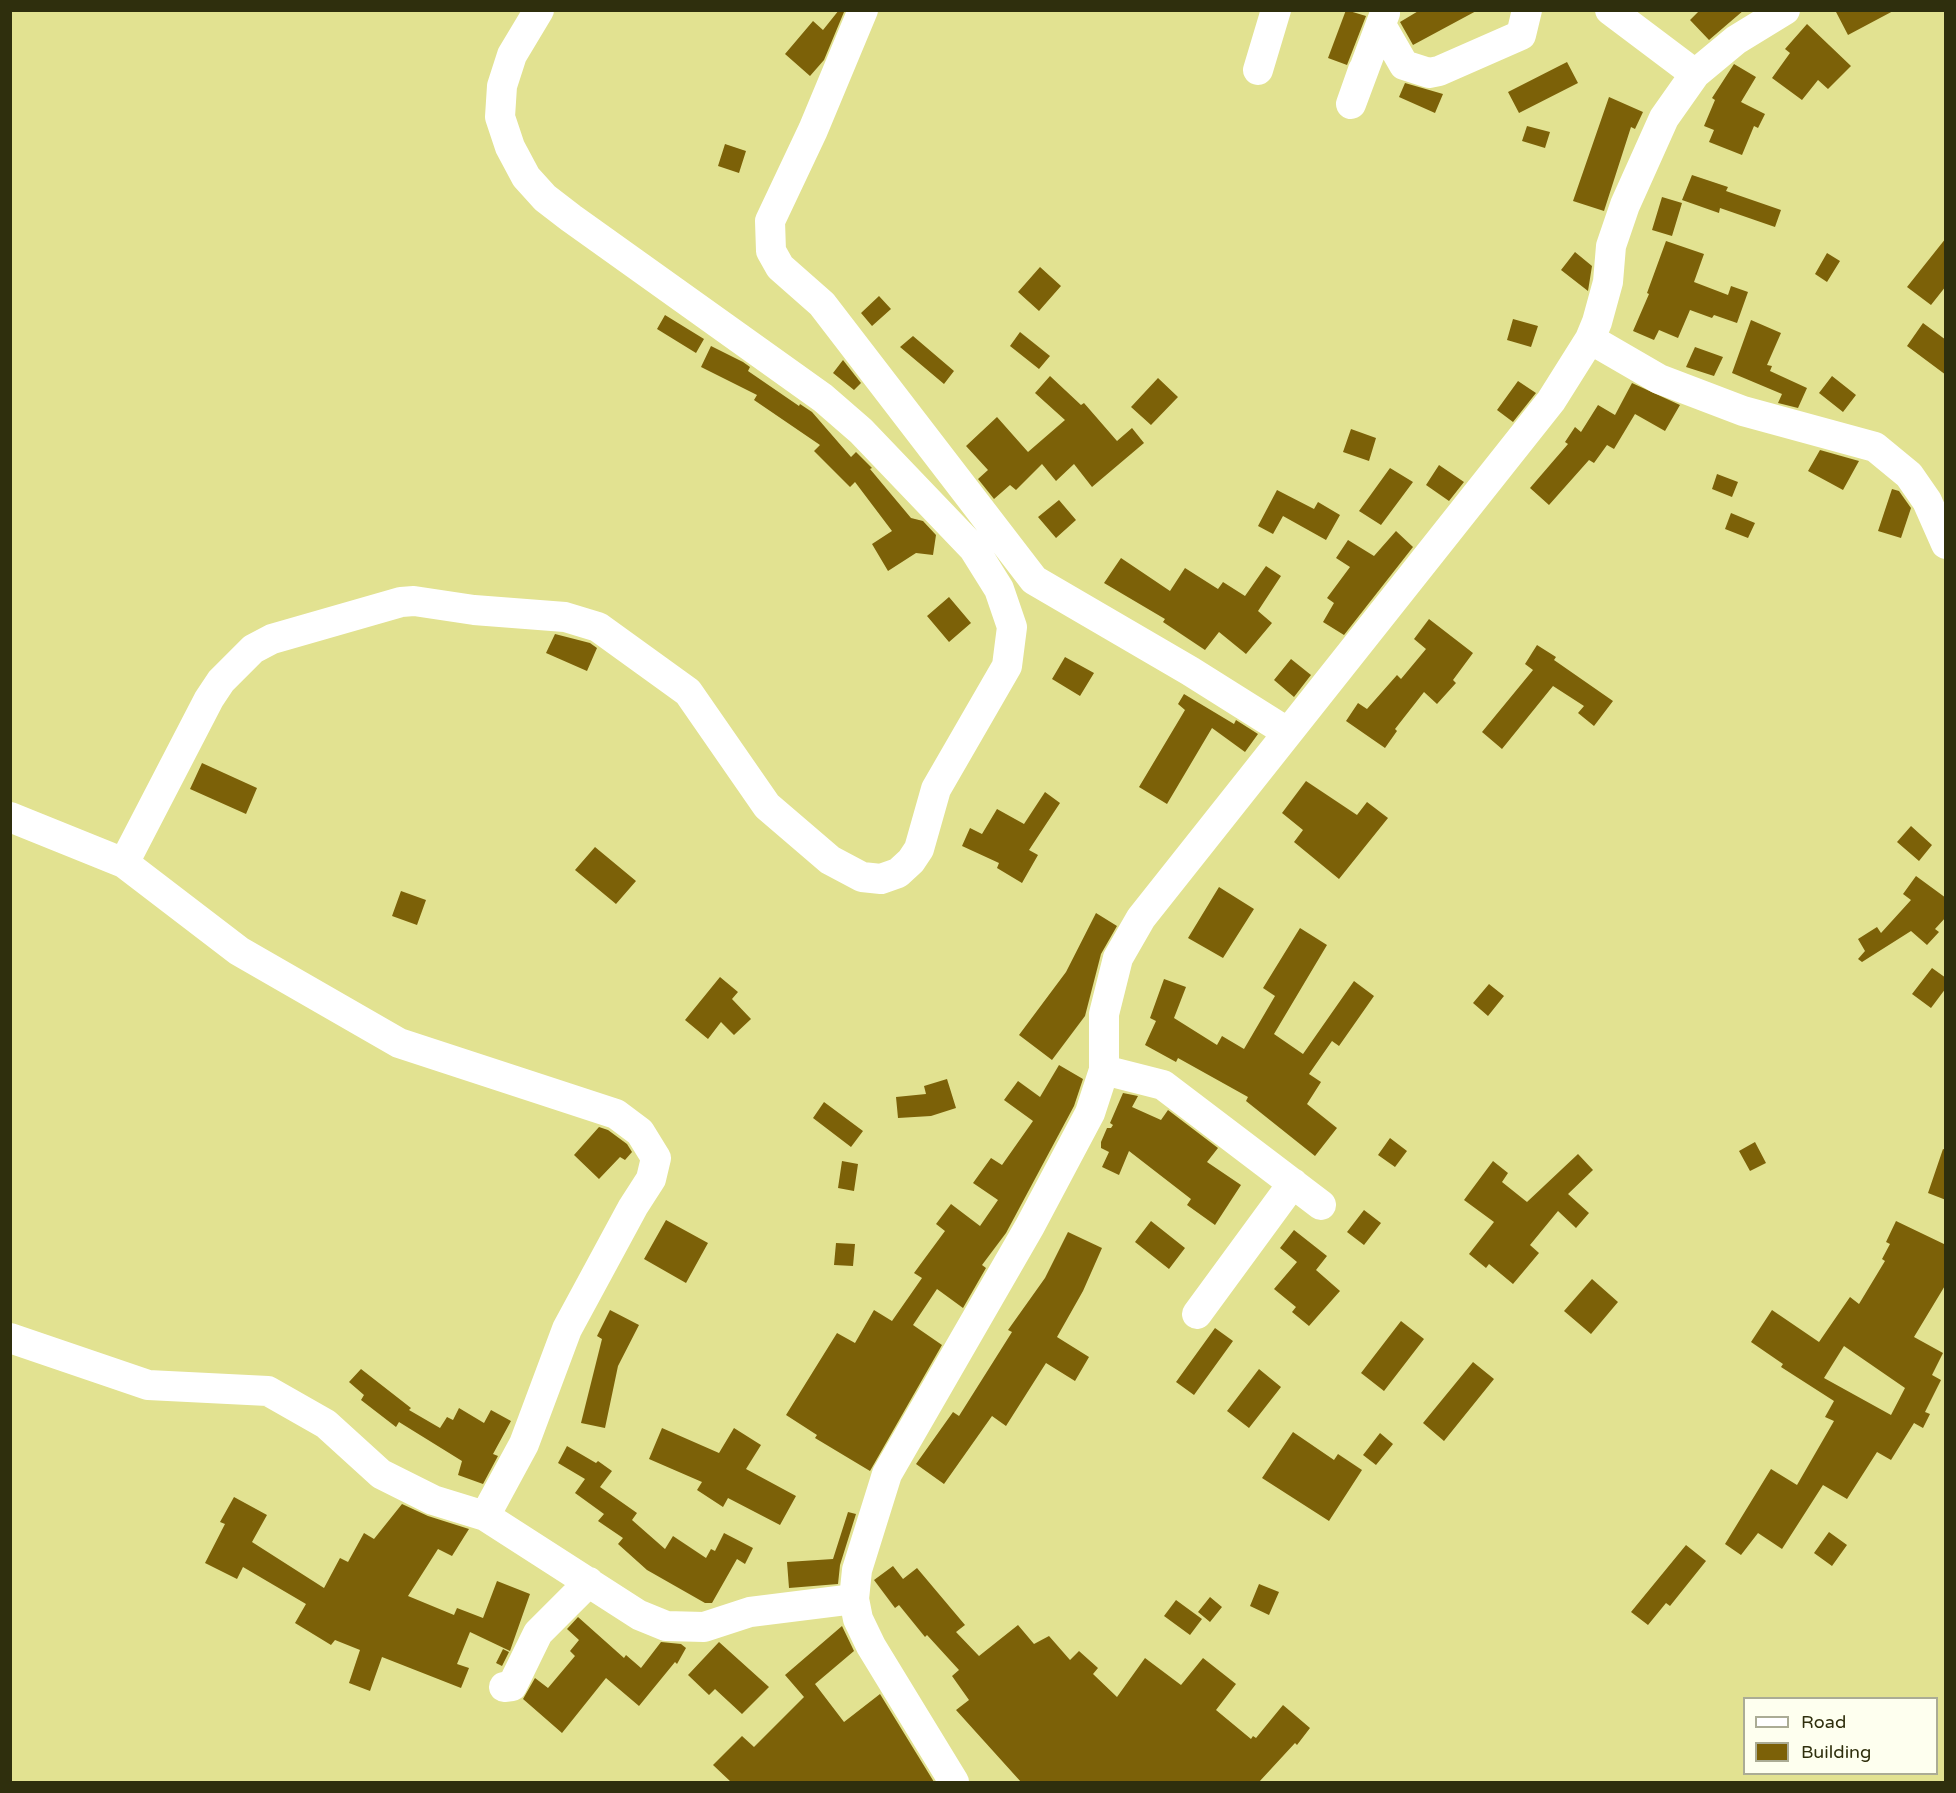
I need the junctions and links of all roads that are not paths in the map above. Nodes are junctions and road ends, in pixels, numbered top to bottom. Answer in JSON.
{"nodes":[{"id":1,"x":539,"y":10,"type":"edge"},
{"id":2,"x":863,"y":10,"type":"edge"},
{"id":3,"x":1276,"y":10,"type":"edge"},
{"id":4,"x":1527,"y":10,"type":"edge"},
{"id":5,"x":1610,"y":10,"type":"edge"},
{"id":6,"x":1785,"y":10,"type":"edge"},
{"id":7,"x":1383,"y":18,"type":"edge"},
{"id":8,"x":1258,"y":70,"type":"dead end"},
{"id":9,"x":1364,"y":70,"type":"dead end"},
{"id":10,"x":1695,"y":74,"type":"junction"},
{"id":11,"x":1590,"y":339,"type":"junction"},
{"id":12,"x":1946,"y":543,"type":"edge"},
{"id":13,"x":1034,"y":580,"type":"junction"},
{"id":14,"x":999,"y":589,"type":"junction"},
{"id":15,"x":1287,"y":732,"type":"junction"},
{"id":16,"x":10,"y":817,"type":"edge"},
{"id":17,"x":124,"y":863,"type":"junction"},
{"id":18,"x":1104,"y":1070,"type":"junction"},
{"id":19,"x":1293,"y":1183,"type":"junction"},
{"id":20,"x":1322,"y":1205,"type":"dead end"},
{"id":21,"x":1197,"y":1314,"type":"dead end"},
{"id":22,"x":10,"y":1338,"type":"edge"},
{"id":23,"x":485,"y":1516,"type":"junction"},
{"id":24,"x":589,"y":1582,"type":"junction"},
{"id":25,"x":854,"y":1599,"type":"junction"},
{"id":26,"x":504,"y":1687,"type":"dead end"},
{"id":27,"x":954,"y":1782,"type":"edge"}],
"edges":[{"from":1,"to":14,"type":"street"},
{"from":2,"to":13,"type":"street"},
{"from":3,"to":8,"type":"street"},
{"from":4,"to":7,"type":"street"},
{"from":5,"to":10,"type":"street"},
{"from":6,"to":10,"type":"street"},
{"from":7,"to":9,"type":"street"},
{"from":10,"to":11,"type":"street"},
{"from":11,"to":12,"type":"street"},
{"from":11,"to":15,"type":"street"},
{"from":13,"to":14,"type":"street"},
{"from":13,"to":15,"type":"street"},
{"from":14,"to":17,"type":"street"},
{"from":15,"to":18,"type":"street"},
{"from":16,"to":17,"type":"street"},
{"from":17,"to":23,"type":"street"},
{"from":18,"to":19,"type":"street"},
{"from":18,"to":25,"type":"street"},
{"from":19,"to":20,"type":"street"},
{"from":19,"to":21,"type":"street"},
{"from":22,"to":23,"type":"street"},
{"from":23,"to":24,"type":"street"},
{"from":24,"to":25,"type":"street"},
{"from":24,"to":26,"type":"street"},
{"from":25,"to":27,"type":"street"}]}
